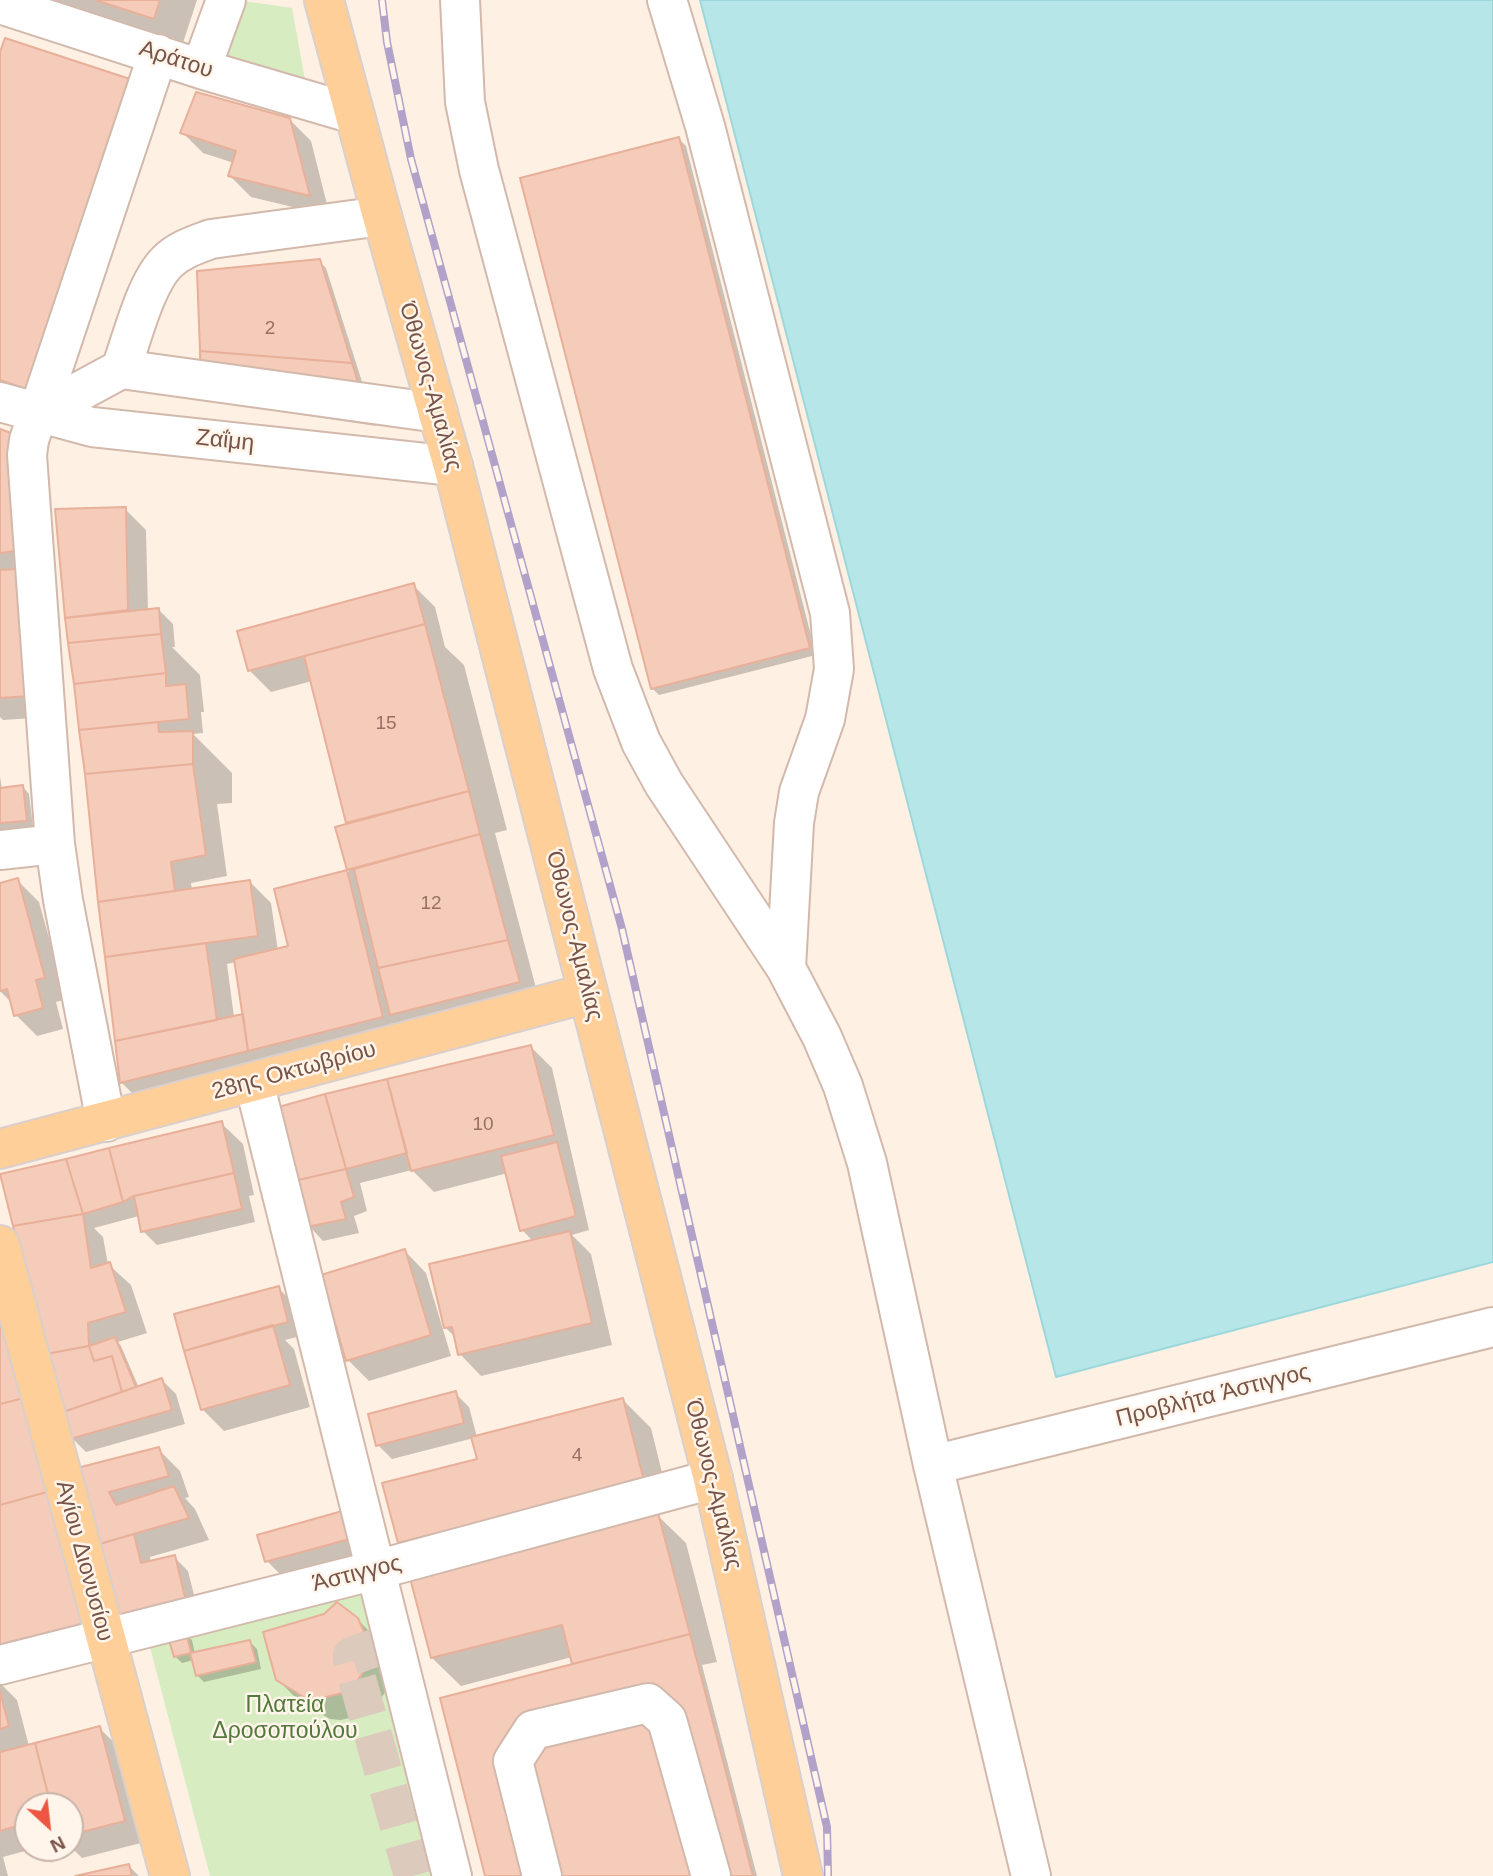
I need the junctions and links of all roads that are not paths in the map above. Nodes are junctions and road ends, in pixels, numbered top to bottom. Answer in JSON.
{"nodes":[{"id":1,"x":226,"y":0,"type":"edge"},
{"id":2,"x":324,"y":0,"type":"edge"},
{"id":3,"x":460,"y":0,"type":"edge"},
{"id":4,"x":667,"y":0,"type":"edge"},
{"id":5,"x":0,"y":4,"type":"edge"},
{"id":6,"x":158,"y":54,"type":"junction"},
{"id":7,"x":201,"y":69,"type":"junction"},
{"id":8,"x":354,"y":114,"type":"junction"},
{"id":9,"x":382,"y":216,"type":"junction"},
{"id":10,"x":125,"y":360,"type":"junction"},
{"id":11,"x":0,"y":401,"type":"edge"},
{"id":12,"x":434,"y":401,"type":"junction"},
{"id":13,"x":38,"y":414,"type":"junction"},
{"id":14,"x":453,"y":466,"type":"junction"},
{"id":15,"x":55,"y":844,"type":"junction"},
{"id":16,"x":0,"y":850,"type":"edge"},
{"id":17,"x":786,"y":968,"type":"junction"},
{"id":18,"x":588,"y":993,"type":"junction"},
{"id":19,"x":254,"y":1082,"type":"junction"},
{"id":20,"x":106,"y":1122,"type":"junction"},
{"id":21,"x":0,"y":1149,"type":"edge"},
{"id":22,"x":0,"y":1245,"type":"edge"},
{"id":23,"x":1493,"y":1327,"type":"edge"},
{"id":24,"x":933,"y":1465,"type":"junction"},
{"id":25,"x":713,"y":1479,"type":"junction"},
{"id":26,"x":376,"y":1570,"type":"junction"},
{"id":27,"x":104,"y":1637,"type":"junction"},
{"id":28,"x":0,"y":1665,"type":"edge"},
{"id":29,"x":170,"y":1876,"type":"edge"},
{"id":30,"x":452,"y":1876,"type":"edge"},
{"id":31,"x":542,"y":1876,"type":"edge"},
{"id":32,"x":711,"y":1876,"type":"edge"},
{"id":33,"x":803,"y":1876,"type":"edge"},
{"id":34,"x":1031,"y":1876,"type":"edge"}],
"edges":[{"from":1,"to":7,"type":"street"},
{"from":2,"to":8,"type":"main road","name":"Όθωνος-Αμαλίας"},
{"from":3,"to":17,"type":"street"},
{"from":4,"to":17,"type":"street"},
{"from":5,"to":6,"type":"street","name":"Αράτου"},
{"from":6,"to":7,"type":"street","name":"Αράτου"},
{"from":6,"to":13,"type":"street"},
{"from":7,"to":8,"type":"street","name":"Αράτου"},
{"from":8,"to":9,"type":"main road","name":"Όθωνος-Αμαλίας"},
{"from":9,"to":10,"type":"street"},
{"from":9,"to":12,"type":"main road","name":"Όθωνος-Αμαλίας"},
{"from":10,"to":12,"type":"street"},
{"from":10,"to":13,"type":"street"},
{"from":11,"to":13,"type":"street","name":"Ζαΐμη"},
{"from":12,"to":14,"type":"main road","name":"Όθωνος-Αμαλίας"},
{"from":13,"to":14,"type":"street","name":"Ζαΐμη"},
{"from":13,"to":15,"type":"street"},
{"from":14,"to":18,"type":"main road","name":"Όθωνος-Αμαλίας"},
{"from":15,"to":16,"type":"street"},
{"from":15,"to":20,"type":"street"},
{"from":17,"to":24,"type":"street"},
{"from":18,"to":19,"type":"main road","name":"28ης Οκτωβρίου"},
{"from":18,"to":25,"type":"main road","name":"Όθωνος-Αμαλίας"},
{"from":19,"to":20,"type":"main road","name":"28ης Οκτωβρίου"},
{"from":19,"to":26,"type":"street"},
{"from":20,"to":21,"type":"main road","name":"28ης Οκτωβρίου"},
{"from":22,"to":27,"type":"main road","name":"Αγίου Διονυσίου"},
{"from":23,"to":24,"type":"street","name":"Προβλήτα Άστιγγος"},
{"from":24,"to":34,"type":"street"},
{"from":25,"to":26,"type":"street","name":"Άστιγγος"},
{"from":25,"to":33,"type":"main road","name":"Όθωνος-Αμαλίας"},
{"from":26,"to":27,"type":"street","name":"Άστιγγος"},
{"from":26,"to":30,"type":"street"},
{"from":27,"to":28,"type":"street","name":"Άστιγγος"},
{"from":27,"to":29,"type":"main road","name":"Αγίου Διονυσίου"},
{"from":31,"to":32,"type":"street"}]}
